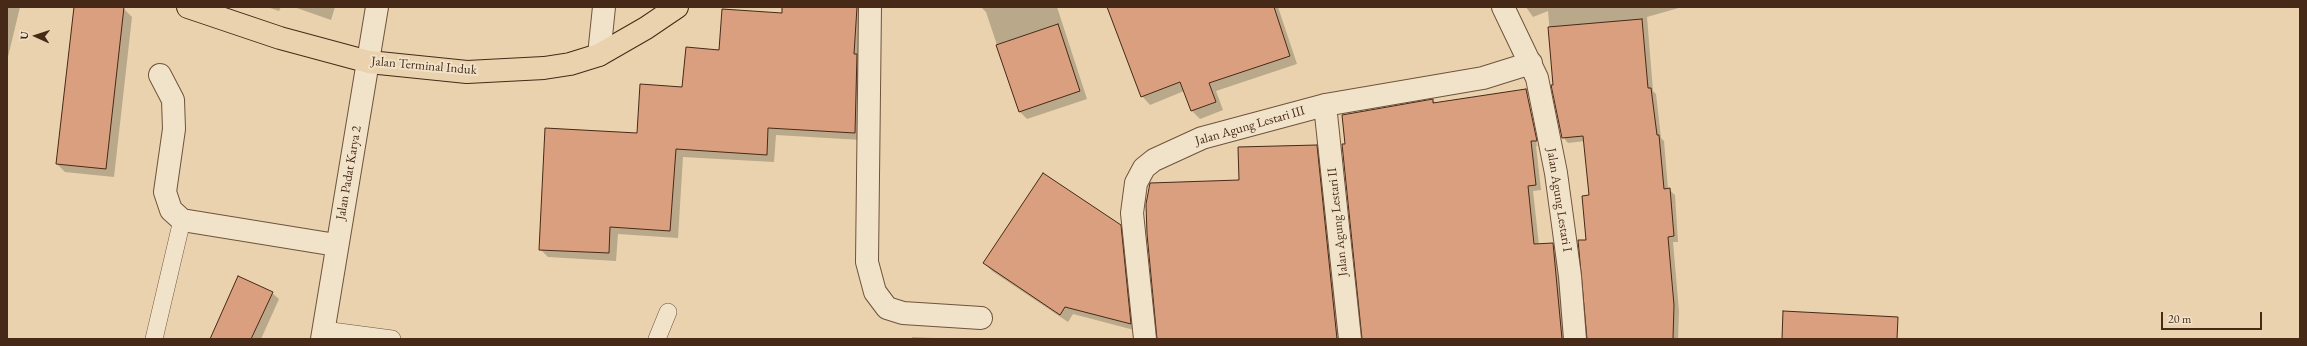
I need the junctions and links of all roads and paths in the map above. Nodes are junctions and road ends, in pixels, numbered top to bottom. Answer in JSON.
{"nodes":[{"id":1,"x":188,"y":7,"type":"edge"},
{"id":2,"x":377,"y":7,"type":"edge"},
{"id":3,"x":604,"y":7,"type":"edge"},
{"id":4,"x":677,"y":7,"type":"edge"},
{"id":5,"x":870,"y":7,"type":"edge"},
{"id":6,"x":1503,"y":7,"type":"edge"},
{"id":7,"x":599,"y":55,"type":"junction"},
{"id":8,"x":369,"y":62,"type":"junction"},
{"id":9,"x":1531,"y":63,"type":"junction"},
{"id":10,"x":160,"y":75,"type":"dead end"},
{"id":11,"x":1325,"y":105,"type":"junction"},
{"id":12,"x":182,"y":220,"type":"junction"},
{"id":13,"x":336,"y":245,"type":"junction"},
{"id":14,"x":668,"y":312,"type":"dead end"},
{"id":15,"x":981,"y":318,"type":"dead end"},
{"id":16,"x":323,"y":334,"type":"edge"},
{"id":17,"x":154,"y":339,"type":"edge"},
{"id":18,"x":392,"y":339,"type":"edge"},
{"id":19,"x":657,"y":339,"type":"edge"},
{"id":20,"x":1145,"y":339,"type":"edge"},
{"id":21,"x":1350,"y":339,"type":"edge"},
{"id":22,"x":1575,"y":339,"type":"edge"}],
"edges":[{"from":1,"to":8,"type":"highway","name":"Jalan Terminal Induk"},
{"from":2,"to":8,"type":"street","name":"Jalan Padat Karya 2"},
{"from":3,"to":7,"type":"street"},
{"from":4,"to":7,"type":"highway","name":"Jalan Terminal Induk"},
{"from":5,"to":15,"type":"street"},
{"from":6,"to":9,"type":"street","name":"Jalan Agung Lestari I"},
{"from":7,"to":8,"type":"highway","name":"Jalan Terminal Induk"},
{"from":8,"to":13,"type":"street","name":"Jalan Padat Karya 2"},
{"from":9,"to":11,"type":"street","name":"Jalan Agung Lestari III"},
{"from":9,"to":22,"type":"street","name":"Jalan Agung Lestari I"},
{"from":10,"to":12,"type":"street"},
{"from":11,"to":20,"type":"street","name":"Jalan Agung Lestari III"},
{"from":11,"to":21,"type":"street","name":"Jalan Agung Lestari II"},
{"from":12,"to":13,"type":"street"},
{"from":12,"to":17,"type":"lane"},
{"from":13,"to":16,"type":"street","name":"Jalan Padat Karya 2"},
{"from":14,"to":19,"type":"lane"},
{"from":16,"to":18,"type":"lane"}]}
